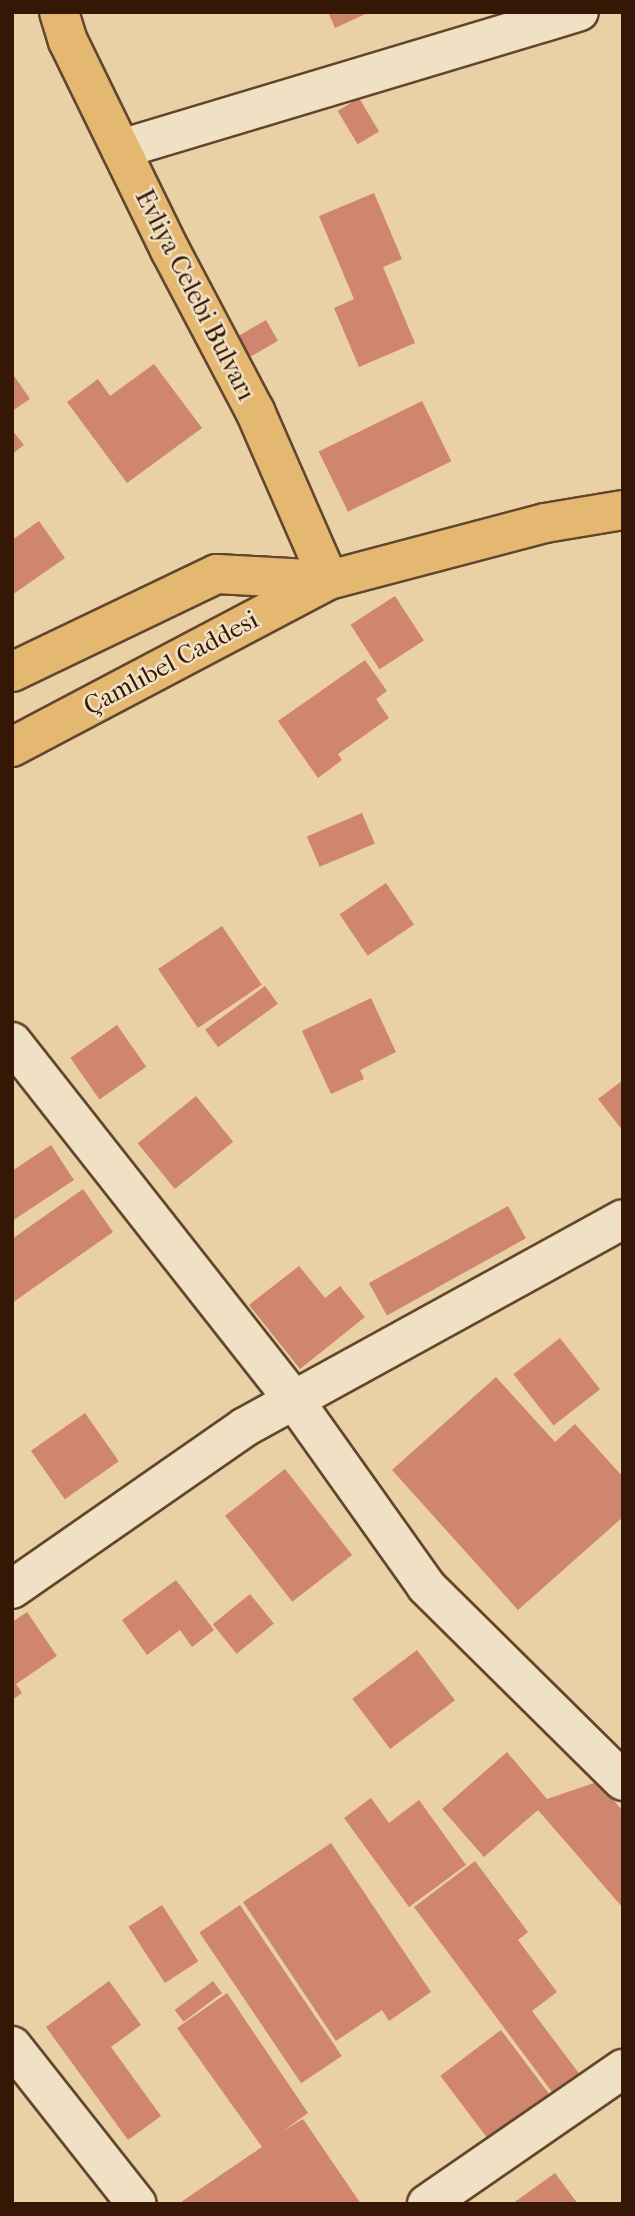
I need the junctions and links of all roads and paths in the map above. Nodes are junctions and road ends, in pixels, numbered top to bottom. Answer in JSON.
{"nodes":[{"id":1,"x":59,"y":12,"type":"edge"},
{"id":2,"x":579,"y":12,"type":"edge"},
{"id":3,"x":121,"y":149,"type":"junction"},
{"id":4,"x":623,"y":510,"type":"edge"},
{"id":5,"x":329,"y":580,"type":"junction"},
{"id":6,"x":12,"y":672,"type":"edge"},
{"id":7,"x":12,"y":747,"type":"edge"},
{"id":8,"x":12,"y":1042,"type":"edge"},
{"id":9,"x":623,"y":1219,"type":"edge"},
{"id":10,"x":294,"y":1400,"type":"junction"},
{"id":11,"x":12,"y":1589,"type":"edge"},
{"id":12,"x":623,"y":1781,"type":"edge"},
{"id":13,"x":12,"y":2046,"type":"edge"},
{"id":14,"x":623,"y":2069,"type":"edge"},
{"id":15,"x":137,"y":2204,"type":"edge"},
{"id":16,"x":427,"y":2204,"type":"edge"}],
"edges":[{"from":1,"to":3,"type":"main road","name":"Evliya Celebi Bulvarı"},
{"from":2,"to":3,"type":"street"},
{"from":3,"to":5,"type":"main road","name":"Evliya Celebi Bulvarı"},
{"from":4,"to":5,"type":"main road","name":"Çamlıbel Caddesi"},
{"from":5,"to":6,"type":"main road","name":"Çamlıbel Caddesi"},
{"from":5,"to":7,"type":"main road","name":"Çamlıbel Caddesi"},
{"from":8,"to":10,"type":"street"},
{"from":9,"to":10,"type":"street"},
{"from":10,"to":11,"type":"street"},
{"from":10,"to":12,"type":"street"},
{"from":13,"to":15,"type":"street"},
{"from":14,"to":16,"type":"street"}]}
